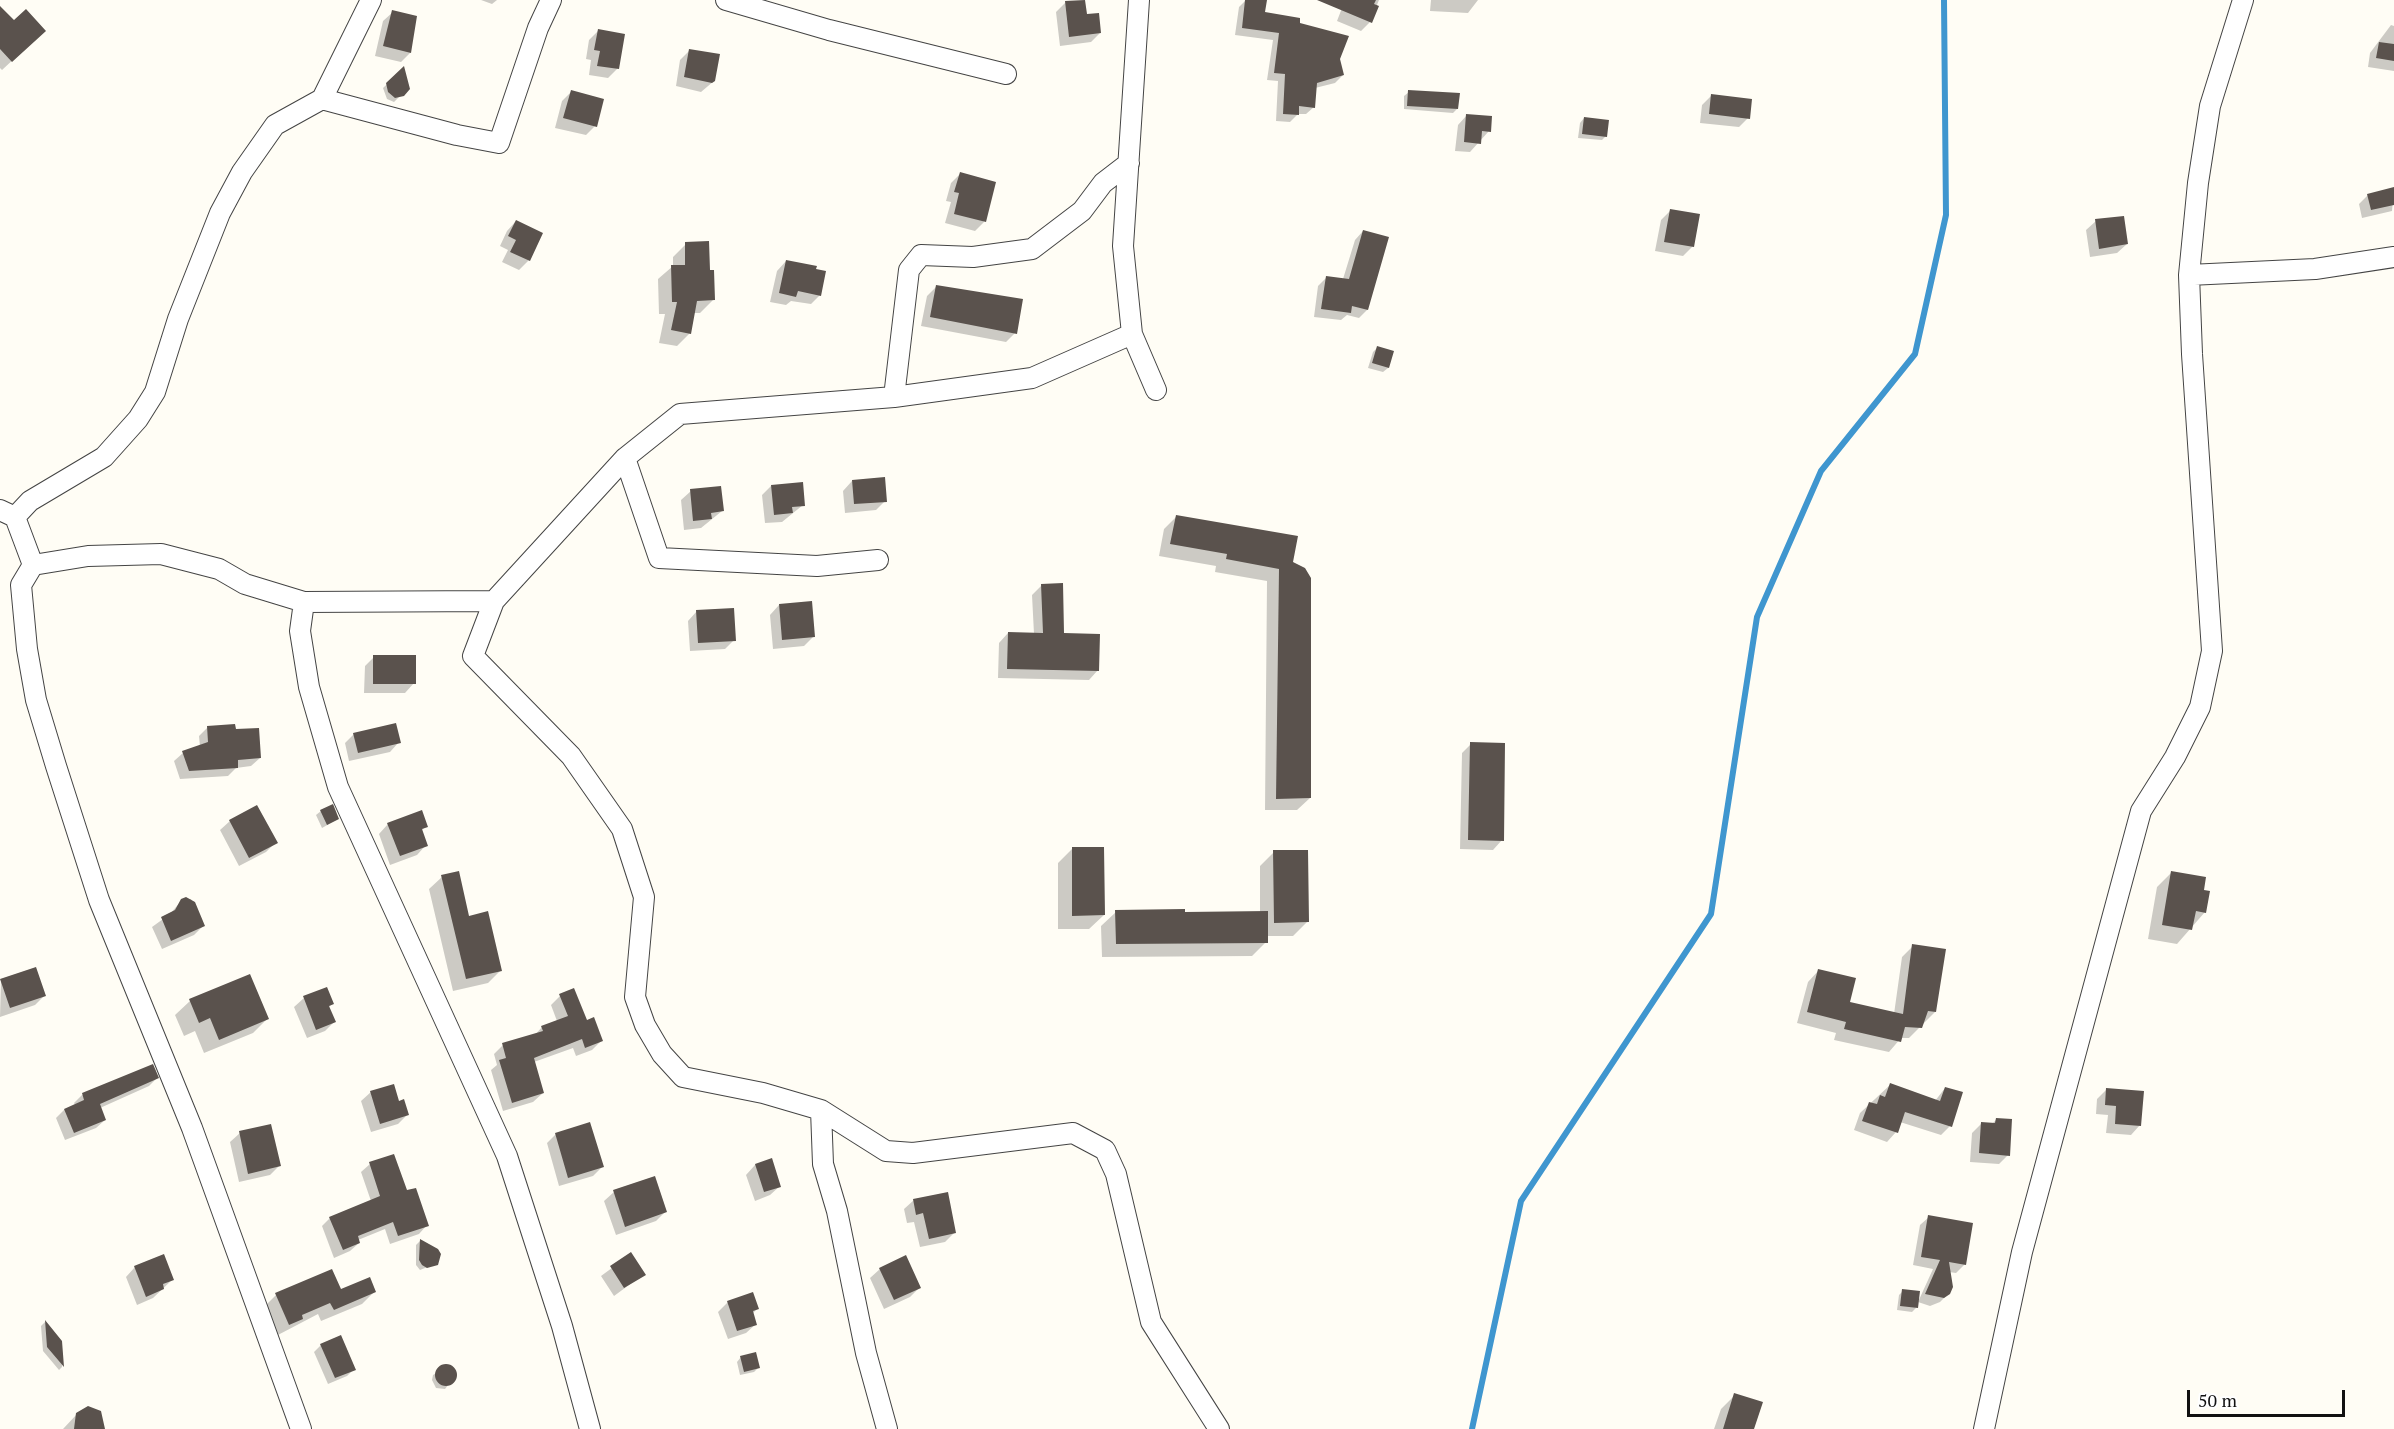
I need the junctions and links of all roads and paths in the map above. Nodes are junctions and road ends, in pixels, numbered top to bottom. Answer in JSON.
{"nodes":[{"id":1,"x":371,"y":0,"type":"edge"},
{"id":2,"x":551,"y":0,"type":"edge"},
{"id":3,"x":726,"y":0,"type":"edge"},
{"id":4,"x":1139,"y":0,"type":"edge"},
{"id":5,"x":2243,"y":0,"type":"edge"},
{"id":6,"x":1006,"y":74,"type":"dead end"},
{"id":7,"x":322,"y":99,"type":"junction"},
{"id":8,"x":1129,"y":163,"type":"junction"},
{"id":9,"x":2394,"y":257,"type":"edge"},
{"id":10,"x":2189,"y":275,"type":"junction"},
{"id":11,"x":1132,"y":334,"type":"junction"},
{"id":12,"x":1156,"y":390,"type":"dead end"},
{"id":13,"x":894,"y":397,"type":"junction"},
{"id":14,"x":625,"y":458,"type":"junction"},
{"id":15,"x":8,"y":513,"type":"edge"},
{"id":16,"x":878,"y":560,"type":"dead end"},
{"id":17,"x":33,"y":564,"type":"junction"},
{"id":18,"x":494,"y":601,"type":"junction"},
{"id":19,"x":304,"y":602,"type":"junction"},
{"id":20,"x":821,"y":1110,"type":"junction"},
{"id":21,"x":301,"y":1429,"type":"edge"},
{"id":22,"x":590,"y":1429,"type":"edge"},
{"id":23,"x":887,"y":1429,"type":"edge"},
{"id":24,"x":1219,"y":1429,"type":"edge"},
{"id":25,"x":1984,"y":1429,"type":"edge"}],
"edges":[{"from":1,"to":7,"type":"street"},
{"from":2,"to":7,"type":"street"},
{"from":3,"to":6,"type":"street"},
{"from":4,"to":8,"type":"street"},
{"from":5,"to":10,"type":"street"},
{"from":7,"to":15,"type":"street"},
{"from":8,"to":11,"type":"street"},
{"from":8,"to":13,"type":"street"},
{"from":9,"to":10,"type":"street"},
{"from":10,"to":25,"type":"street"},
{"from":11,"to":12,"type":"street"},
{"from":11,"to":13,"type":"street"},
{"from":13,"to":14,"type":"street"},
{"from":14,"to":16,"type":"street"},
{"from":14,"to":18,"type":"street"},
{"from":15,"to":17,"type":"street"},
{"from":17,"to":19,"type":"street"},
{"from":17,"to":21,"type":"street"},
{"from":18,"to":19,"type":"street"},
{"from":18,"to":20,"type":"street"},
{"from":19,"to":22,"type":"street"},
{"from":20,"to":23,"type":"street"},
{"from":20,"to":24,"type":"street"}]}
